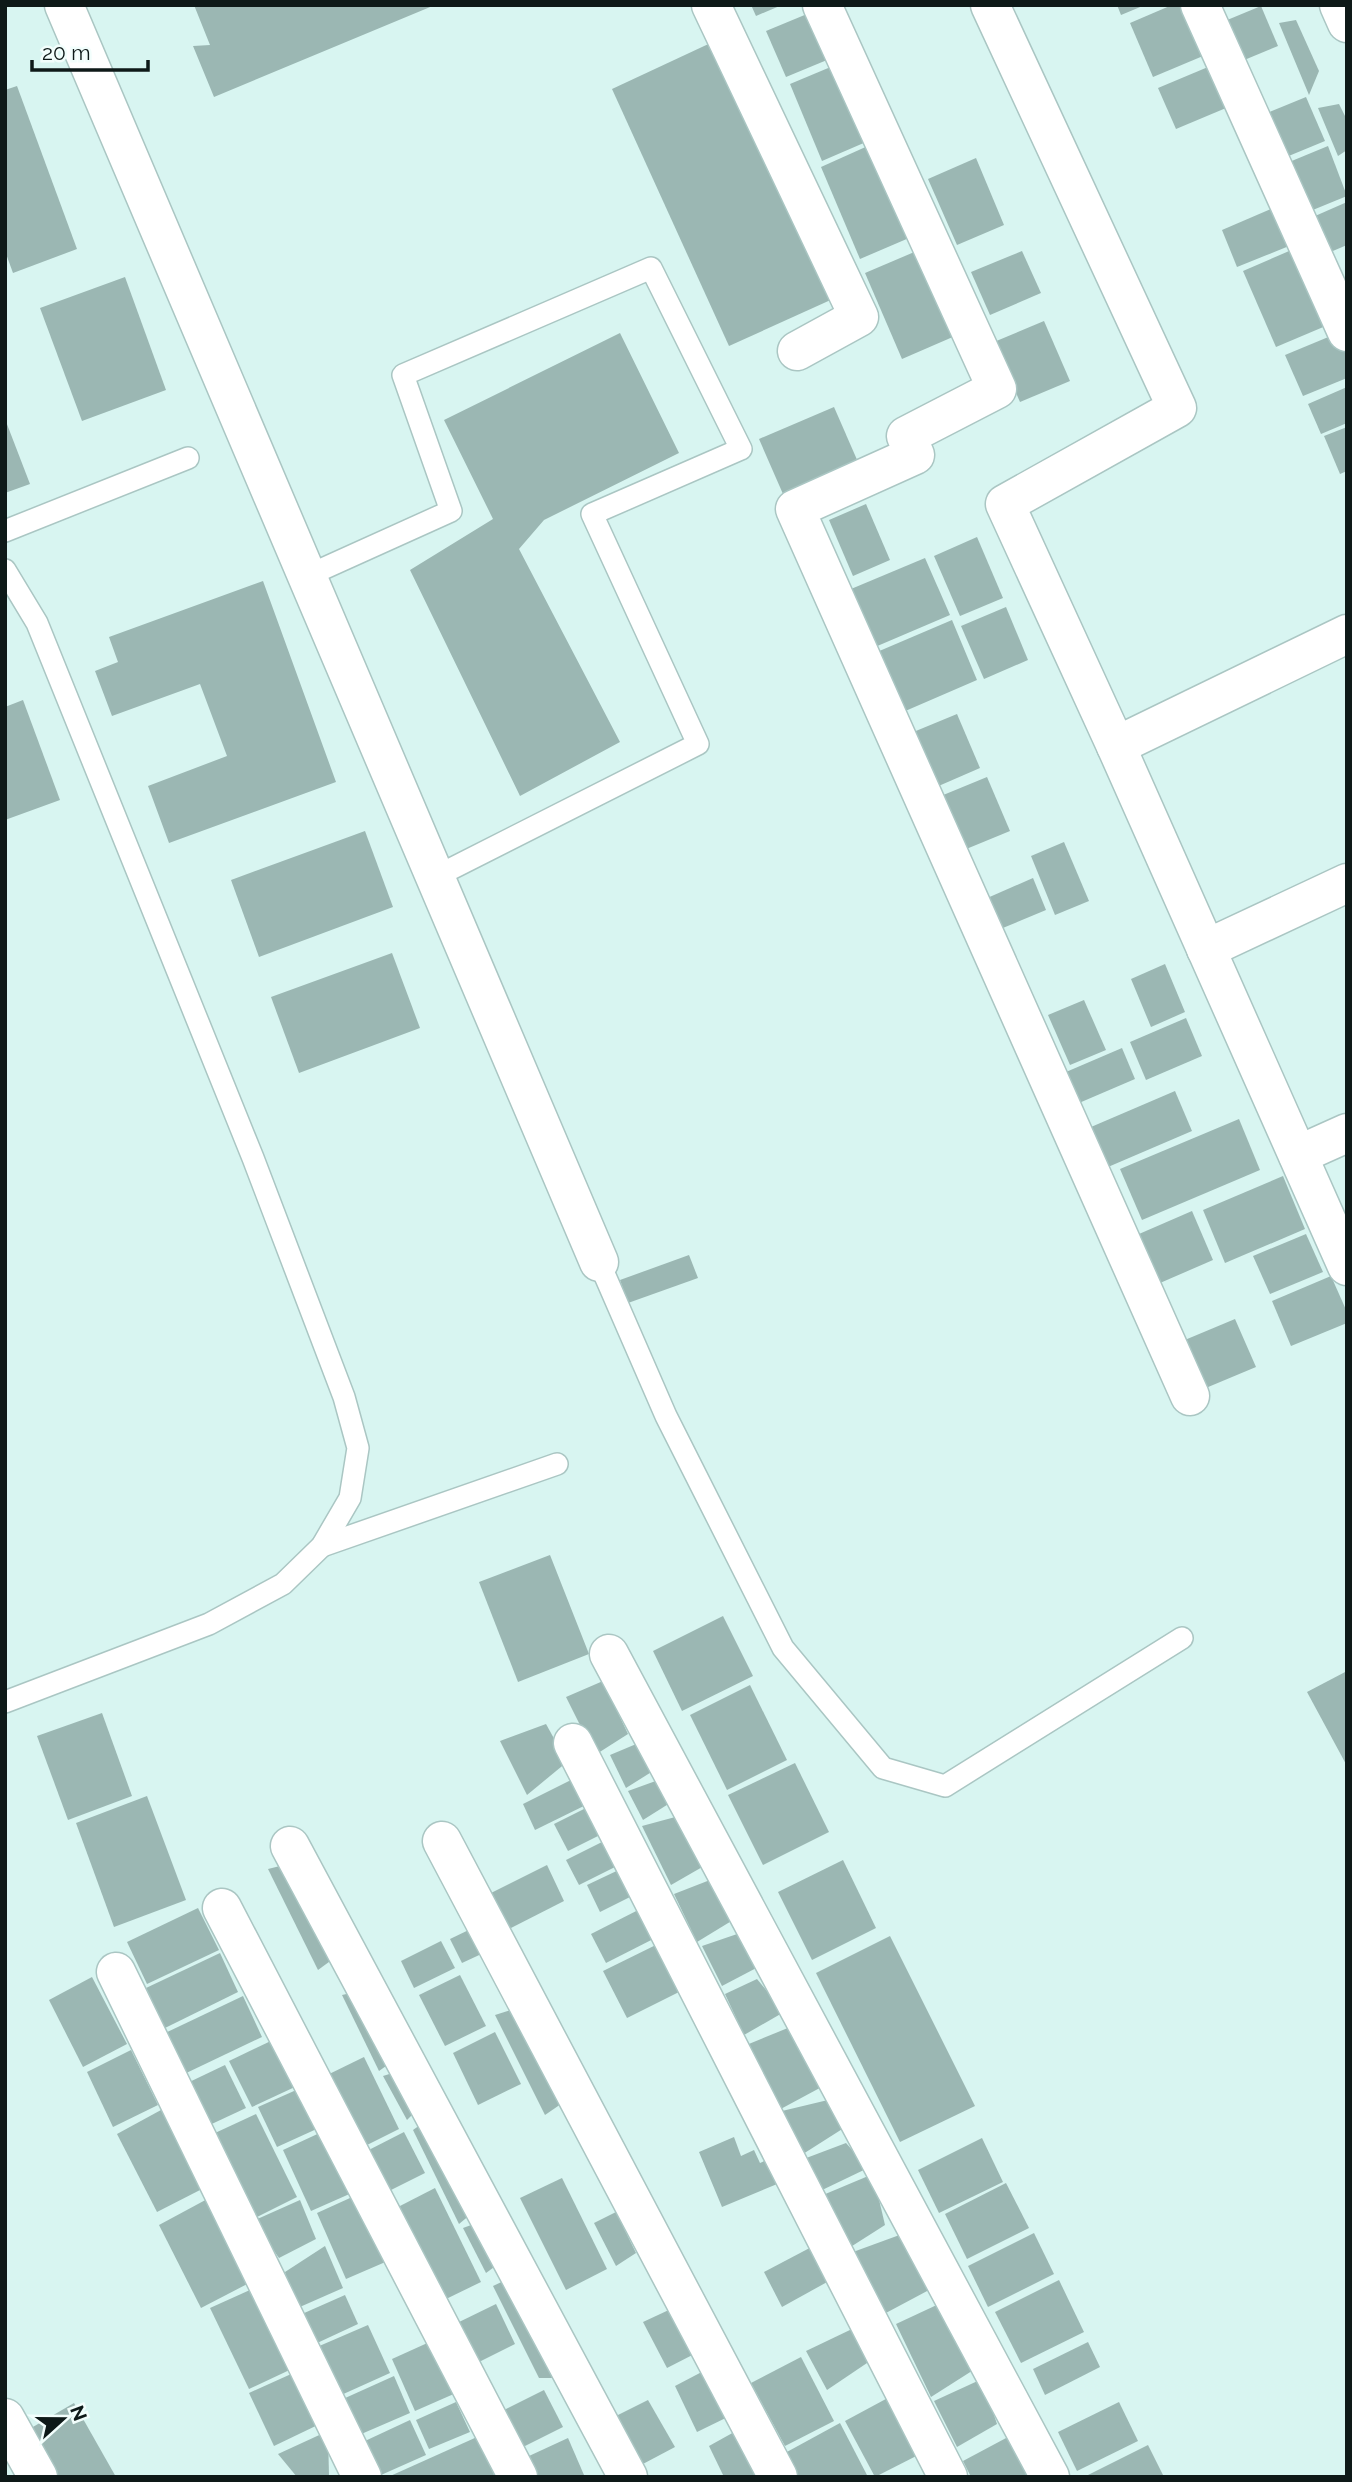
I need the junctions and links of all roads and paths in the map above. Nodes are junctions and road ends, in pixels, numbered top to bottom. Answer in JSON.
{"nodes":[{"id":1,"x":64,"y":5,"type":"edge"},
{"id":2,"x":711,"y":5,"type":"edge"},
{"id":3,"x":822,"y":5,"type":"edge"},
{"id":4,"x":989,"y":5,"type":"edge"},
{"id":5,"x":1200,"y":5,"type":"edge"},
{"id":6,"x":1339,"y":5,"type":"edge"},
{"id":7,"x":1347,"y":23,"type":"edge"},
{"id":8,"x":1347,"y":332,"type":"edge"},
{"id":9,"x":797,"y":351,"type":"dead end"},
{"id":10,"x":188,"y":458,"type":"dead end"},
{"id":11,"x":5,"y":531,"type":"edge"},
{"id":12,"x":5,"y":570,"type":"edge"},
{"id":13,"x":307,"y":576,"type":"junction"},
{"id":14,"x":1347,"y":635,"type":"edge"},
{"id":15,"x":1116,"y":746,"type":"junction"},
{"id":16,"x":435,"y":877,"type":"junction"},
{"id":17,"x":1347,"y":883,"type":"edge"},
{"id":18,"x":1206,"y":949,"type":"junction"},
{"id":19,"x":1347,"y":1133,"type":"edge"},
{"id":20,"x":1298,"y":1155,"type":"junction"},
{"id":21,"x":599,"y":1262,"type":"joint"},
{"id":22,"x":1347,"y":1266,"type":"edge"},
{"id":23,"x":1190,"y":1396,"type":"dead end"},
{"id":24,"x":557,"y":1464,"type":"dead end"},
{"id":25,"x":321,"y":1546,"type":"junction"},
{"id":26,"x":1182,"y":1638,"type":"dead end"},
{"id":27,"x":609,"y":1654,"type":"dead end"},
{"id":28,"x":5,"y":1702,"type":"edge"},
{"id":29,"x":573,"y":1743,"type":"dead end"},
{"id":30,"x":442,"y":1841,"type":"dead end"},
{"id":31,"x":290,"y":1846,"type":"dead end"},
{"id":32,"x":222,"y":1908,"type":"dead end"},
{"id":33,"x":116,"y":1972,"type":"dead end"},
{"id":34,"x":5,"y":2418,"type":"edge"},
{"id":35,"x":38,"y":2477,"type":"edge"},
{"id":36,"x":362,"y":2477,"type":"edge"},
{"id":37,"x":518,"y":2477,"type":"edge"},
{"id":38,"x":628,"y":2477,"type":"edge"},
{"id":39,"x":778,"y":2477,"type":"edge"},
{"id":40,"x":948,"y":2477,"type":"edge"},
{"id":41,"x":1050,"y":2477,"type":"edge"}],
"edges":[{"from":1,"to":13,"type":"street"},
{"from":2,"to":9,"type":"street"},
{"from":3,"to":23,"type":"street"},
{"from":4,"to":15,"type":"street"},
{"from":5,"to":8,"type":"street"},
{"from":6,"to":7,"type":"street"},
{"from":10,"to":11,"type":"lane"},
{"from":12,"to":25,"type":"lane"},
{"from":13,"to":16,"type":"street"},
{"from":13,"to":16,"type":"lane"},
{"from":14,"to":15,"type":"street"},
{"from":15,"to":18,"type":"street"},
{"from":16,"to":21,"type":"street"},
{"from":17,"to":18,"type":"street"},
{"from":18,"to":20,"type":"street"},
{"from":19,"to":20,"type":"street"},
{"from":20,"to":22,"type":"street"},
{"from":21,"to":26,"type":"lane"},
{"from":24,"to":25,"type":"lane"},
{"from":25,"to":28,"type":"lane"},
{"from":27,"to":41,"type":"street"},
{"from":29,"to":40,"type":"street"},
{"from":30,"to":39,"type":"street"},
{"from":31,"to":38,"type":"street"},
{"from":32,"to":37,"type":"street"},
{"from":33,"to":36,"type":"street"},
{"from":34,"to":35,"type":"street"}]}
